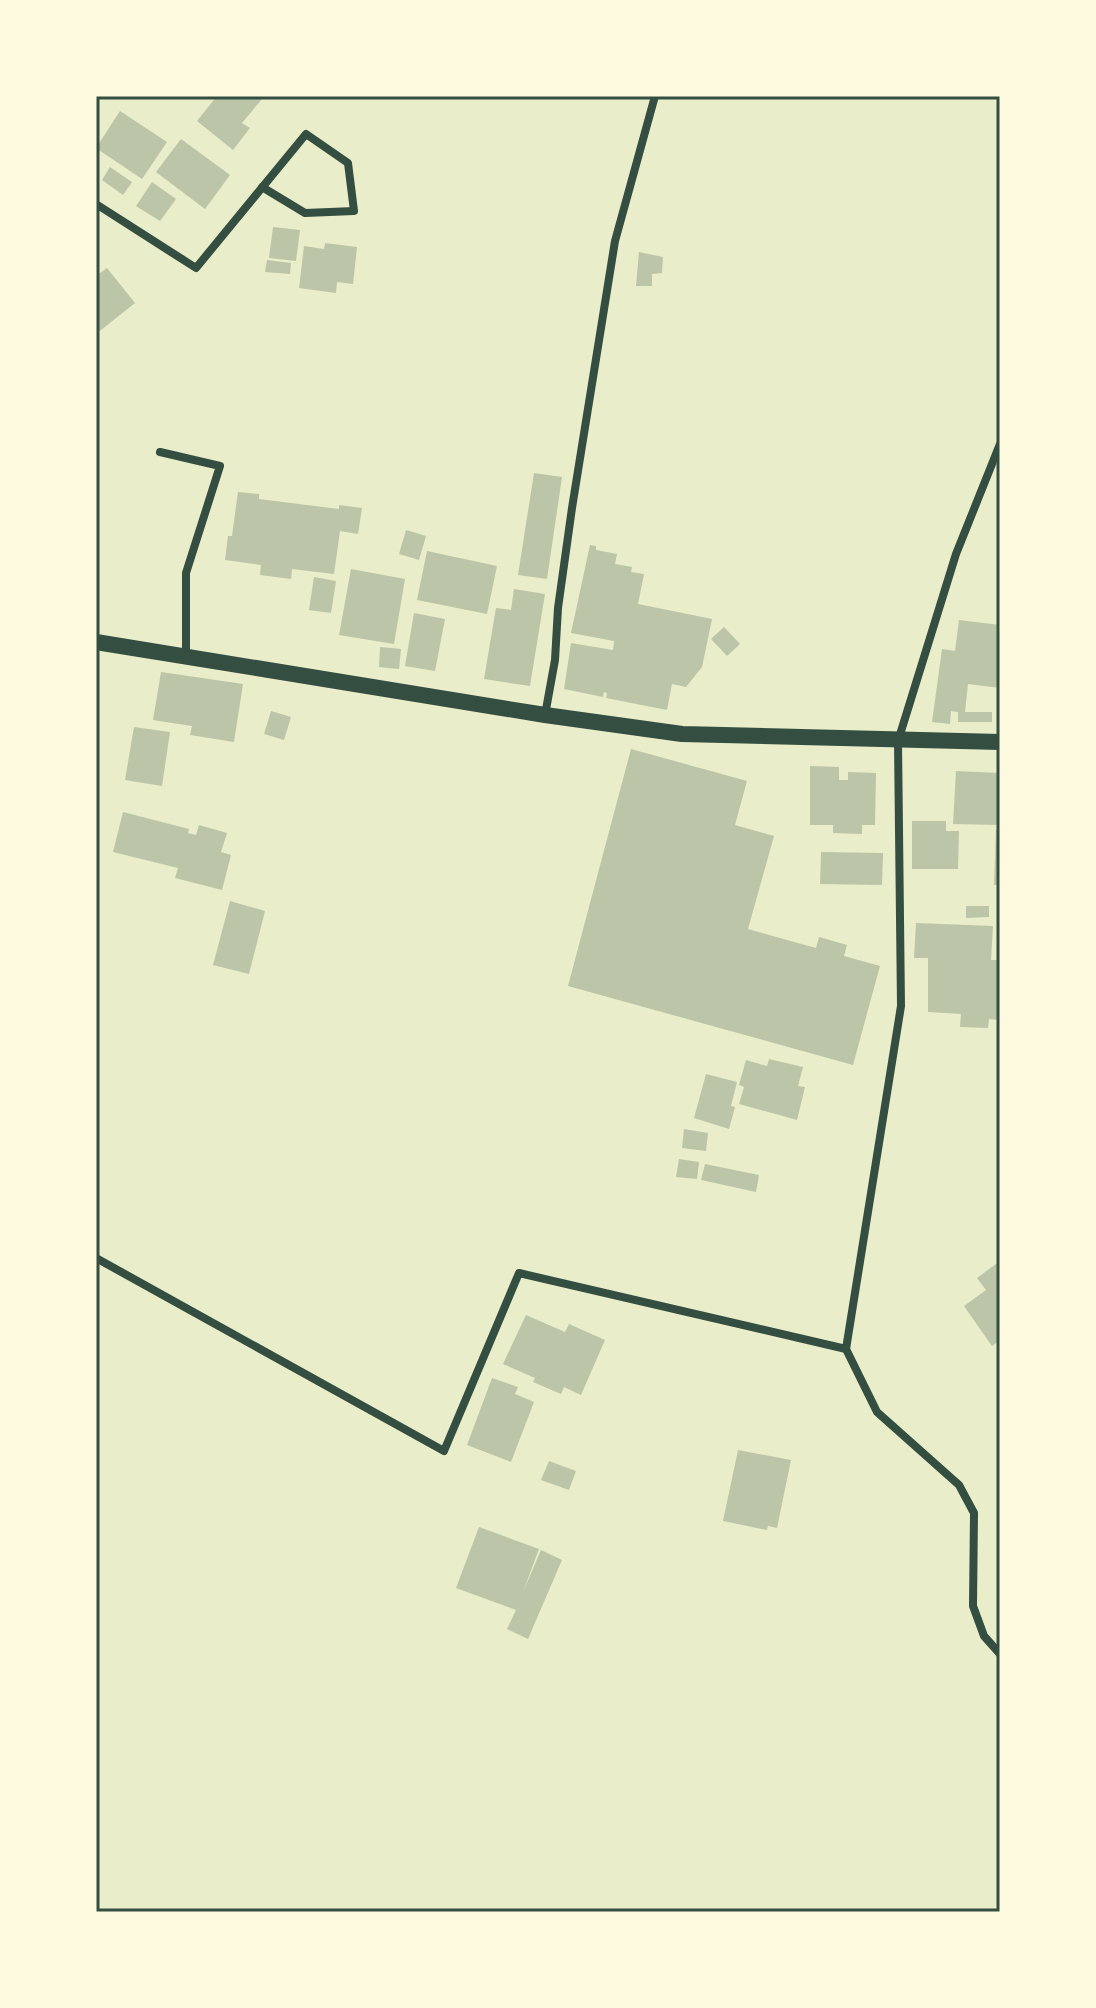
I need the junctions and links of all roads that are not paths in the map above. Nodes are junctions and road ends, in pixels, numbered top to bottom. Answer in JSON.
{"nodes":[{"id":1,"x":655,"y":96,"type":"edge"},
{"id":2,"x":262,"y":187,"type":"junction"},
{"id":3,"x":96,"y":204,"type":"edge"},
{"id":4,"x":1000,"y":444,"type":"edge"},
{"id":5,"x":160,"y":452,"type":"dead end"},
{"id":6,"x":96,"y":642,"type":"edge"},
{"id":7,"x":186,"y":657,"type":"junction"},
{"id":8,"x":545,"y":715,"type":"junction"},
{"id":9,"x":898,"y":741,"type":"junction"},
{"id":10,"x":1000,"y":742,"type":"edge"},
{"id":11,"x":96,"y":1258,"type":"edge"},
{"id":12,"x":846,"y":1349,"type":"junction"},
{"id":13,"x":1000,"y":1654,"type":"edge"}],
"edges":[{"from":1,"to":8,"type":"street"},
{"from":2,"to":2,"type":"street"},
{"from":2,"to":3,"type":"street"},
{"from":4,"to":9,"type":"street"},
{"from":5,"to":7,"type":"street"},
{"from":6,"to":7,"type":"main road"},
{"from":7,"to":8,"type":"main road"},
{"from":8,"to":9,"type":"main road"},
{"from":9,"to":10,"type":"main road"},
{"from":9,"to":12,"type":"street"},
{"from":11,"to":12,"type":"street"},
{"from":12,"to":13,"type":"street"}]}
